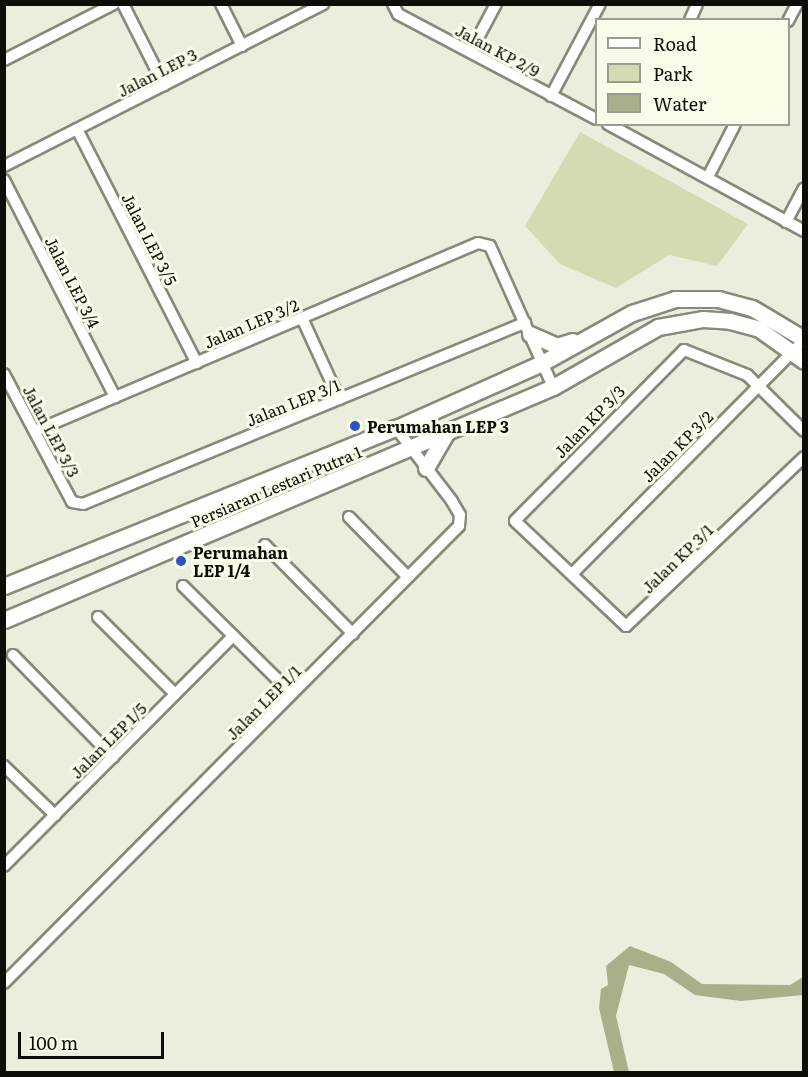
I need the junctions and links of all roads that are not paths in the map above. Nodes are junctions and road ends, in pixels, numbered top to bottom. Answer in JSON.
{"nodes":[{"id":1,"x":114,"y":4,"type":"edge"},
{"id":2,"x":123,"y":4,"type":"edge"},
{"id":3,"x":221,"y":4,"type":"edge"},
{"id":4,"x":323,"y":4,"type":"edge"},
{"id":5,"x":393,"y":4,"type":"edge"},
{"id":6,"x":496,"y":4,"type":"edge"},
{"id":7,"x":600,"y":4,"type":"edge"},
{"id":8,"x":697,"y":4,"type":"edge"},
{"id":9,"x":797,"y":4,"type":"edge"},
{"id":10,"x":691,"y":18,"type":"edge"},
{"id":11,"x":790,"y":19,"type":"edge"},
{"id":12,"x":242,"y":46,"type":"junction"},
{"id":13,"x":471,"y":51,"type":"junction"},
{"id":14,"x":4,"y":60,"type":"edge"},
{"id":15,"x":164,"y":85,"type":"junction"},
{"id":16,"x":551,"y":96,"type":"junction"},
{"id":17,"x":595,"y":118,"type":"edge"},
{"id":18,"x":612,"y":126,"type":"edge"},
{"id":19,"x":635,"y":126,"type":"edge"},
{"id":20,"x":734,"y":126,"type":"edge"},
{"id":21,"x":77,"y":129,"type":"junction"},
{"id":22,"x":630,"y":135,"type":"junction"},
{"id":23,"x":4,"y":166,"type":"edge"},
{"id":24,"x":708,"y":177,"type":"junction"},
{"id":25,"x":4,"y":180,"type":"edge"},
{"id":26,"x":804,"y":188,"type":"edge"},
{"id":27,"x":786,"y":222,"type":"junction"},
{"id":28,"x":804,"y":231,"type":"edge"},
{"id":29,"x":302,"y":318,"type":"junction"},
{"id":30,"x":527,"y":329,"type":"junction"},
{"id":31,"x":595,"y":334,"type":"junction"},
{"id":32,"x":804,"y":340,"type":"edge"},
{"id":33,"x":798,"y":357,"type":"edge"},
{"id":34,"x":197,"y":363,"type":"junction"},
{"id":35,"x":542,"y":363,"type":"junction"},
{"id":36,"x":4,"y":374,"type":"edge"},
{"id":37,"x":758,"y":386,"type":"junction"},
{"id":38,"x":553,"y":387,"type":"junction"},
{"id":39,"x":115,"y":397,"type":"junction"},
{"id":40,"x":339,"y":399,"type":"junction"},
{"id":41,"x":396,"y":428,"type":"junction"},
{"id":42,"x":35,"y":431,"type":"junction"},
{"id":43,"x":804,"y":431,"type":"edge"},
{"id":44,"x":448,"y":432,"type":"junction"},
{"id":45,"x":410,"y":449,"type":"junction"},
{"id":46,"x":804,"y":457,"type":"edge"},
{"id":47,"x":426,"y":468,"type":"junction"},
{"id":48,"x":72,"y":502,"type":"joint"},
{"id":49,"x":350,"y":517,"type":"dead end"},
{"id":50,"x":265,"y":545,"type":"dead end"},
{"id":51,"x":572,"y":574,"type":"junction"},
{"id":52,"x":408,"y":577,"type":"junction"},
{"id":53,"x":4,"y":586,"type":"edge"},
{"id":54,"x":183,"y":586,"type":"dead end"},
{"id":55,"x":24,"y":611,"type":"junction"},
{"id":56,"x":4,"y":614,"type":"edge"},
{"id":57,"x":98,"y":617,"type":"dead end"},
{"id":58,"x":4,"y":620,"type":"edge"},
{"id":59,"x":353,"y":634,"type":"junction"},
{"id":60,"x":233,"y":636,"type":"junction"},
{"id":61,"x":13,"y":655,"type":"dead end"},
{"id":62,"x":175,"y":694,"type":"junction"},
{"id":63,"x":292,"y":694,"type":"junction"},
{"id":64,"x":113,"y":757,"type":"junction"},
{"id":65,"x":4,"y":766,"type":"edge"},
{"id":66,"x":55,"y":815,"type":"junction"},
{"id":67,"x":4,"y":866,"type":"edge"},
{"id":68,"x":4,"y":984,"type":"edge"}],
"edges":[{"from":1,"to":14,"type":"street"},
{"from":2,"to":15,"type":"street"},
{"from":3,"to":12,"type":"street"},
{"from":4,"to":12,"type":"street","name":"Jalan LEP 3"},
{"from":5,"to":13,"type":"street","name":"Jalan KP 2/9"},
{"from":6,"to":13,"type":"street"},
{"from":7,"to":16,"type":"street"},
{"from":8,"to":10,"type":"street"},
{"from":9,"to":11,"type":"street"},
{"from":12,"to":15,"type":"street","name":"Jalan LEP 3"},
{"from":13,"to":16,"type":"street","name":"Jalan KP 2/9"},
{"from":15,"to":21,"type":"street","name":"Jalan LEP 3"},
{"from":16,"to":17,"type":"street","name":"Jalan KP 2/9"},
{"from":18,"to":22,"type":"street"},
{"from":19,"to":22,"type":"street"},
{"from":20,"to":24,"type":"street"},
{"from":21,"to":23,"type":"street","name":"Jalan LEP 3"},
{"from":21,"to":34,"type":"street","name":"Jalan LEP 3/5"},
{"from":22,"to":24,"type":"street"},
{"from":24,"to":27,"type":"street"},
{"from":25,"to":39,"type":"street","name":"Jalan LEP 3/4"},
{"from":26,"to":27,"type":"street"},
{"from":27,"to":28,"type":"street"},
{"from":29,"to":30,"type":"street","name":"Jalan LEP 3/2"},
{"from":29,"to":34,"type":"street","name":"Jalan LEP 3/2"},
{"from":29,"to":40,"type":"street"},
{"from":30,"to":31,"type":"street"},
{"from":30,"to":35,"type":"street"},
{"from":30,"to":40,"type":"street","name":"Jalan LEP 3/1"},
{"from":31,"to":32,"type":"street"},
{"from":31,"to":35,"type":"street","name":"Persiaran Lestari Putra 1"},
{"from":32,"to":33,"type":"street","name":"Jalan KP 3/2"},
{"from":33,"to":37,"type":"street","name":"Jalan KP 3/2"},
{"from":33,"to":38,"type":"street","name":"Persiaran Lestari Putra 1"},
{"from":34,"to":39,"type":"street","name":"Jalan LEP 3/2"},
{"from":35,"to":38,"type":"street"},
{"from":35,"to":41,"type":"street","name":"Persiaran Lestari Putra 1"},
{"from":36,"to":42,"type":"street","name":"Jalan LEP 3/3"},
{"from":37,"to":43,"type":"street"},
{"from":37,"to":51,"type":"street","name":"Jalan KP 3/2"},
{"from":37,"to":51,"type":"street","name":"Jalan KP 3/3"},
{"from":38,"to":44,"type":"street","name":"Persiaran Lestari Putra 1"},
{"from":39,"to":42,"type":"street","name":"Jalan LEP 3/2"},
{"from":40,"to":48,"type":"street","name":"Jalan LEP 3/1"},
{"from":41,"to":45,"type":"street","name":"Jalan LEP 1/1"},
{"from":41,"to":53,"type":"street","name":"Persiaran Lestari Putra 1"},
{"from":42,"to":48,"type":"street","name":"Jalan LEP 3/3"},
{"from":44,"to":45,"type":"street","name":"Persiaran Lestari Putra 1"},
{"from":44,"to":47,"type":"street"},
{"from":45,"to":47,"type":"street","name":"Jalan LEP 1/1"},
{"from":45,"to":55,"type":"street","name":"Persiaran Lestari Putra 1"},
{"from":46,"to":51,"type":"street","name":"Jalan KP 3/1"},
{"from":47,"to":52,"type":"street","name":"Jalan LEP 1/1"},
{"from":49,"to":52,"type":"street"},
{"from":50,"to":59,"type":"street"},
{"from":52,"to":59,"type":"street","name":"Jalan LEP 1/1"},
{"from":54,"to":60,"type":"street"},
{"from":55,"to":56,"type":"street"},
{"from":55,"to":58,"type":"street","name":"Persiaran Lestari Putra 1"},
{"from":57,"to":62,"type":"street"},
{"from":59,"to":63,"type":"street","name":"Jalan LEP 1/1"},
{"from":60,"to":62,"type":"street","name":"Jalan LEP 1/5"},
{"from":60,"to":63,"type":"street"},
{"from":61,"to":64,"type":"street"},
{"from":62,"to":64,"type":"street","name":"Jalan LEP 1/5"},
{"from":63,"to":68,"type":"street","name":"Jalan LEP 1/1"},
{"from":64,"to":66,"type":"street","name":"Jalan LEP 1/5"},
{"from":65,"to":66,"type":"street"},
{"from":66,"to":67,"type":"street","name":"Jalan LEP 1/5"}]}
